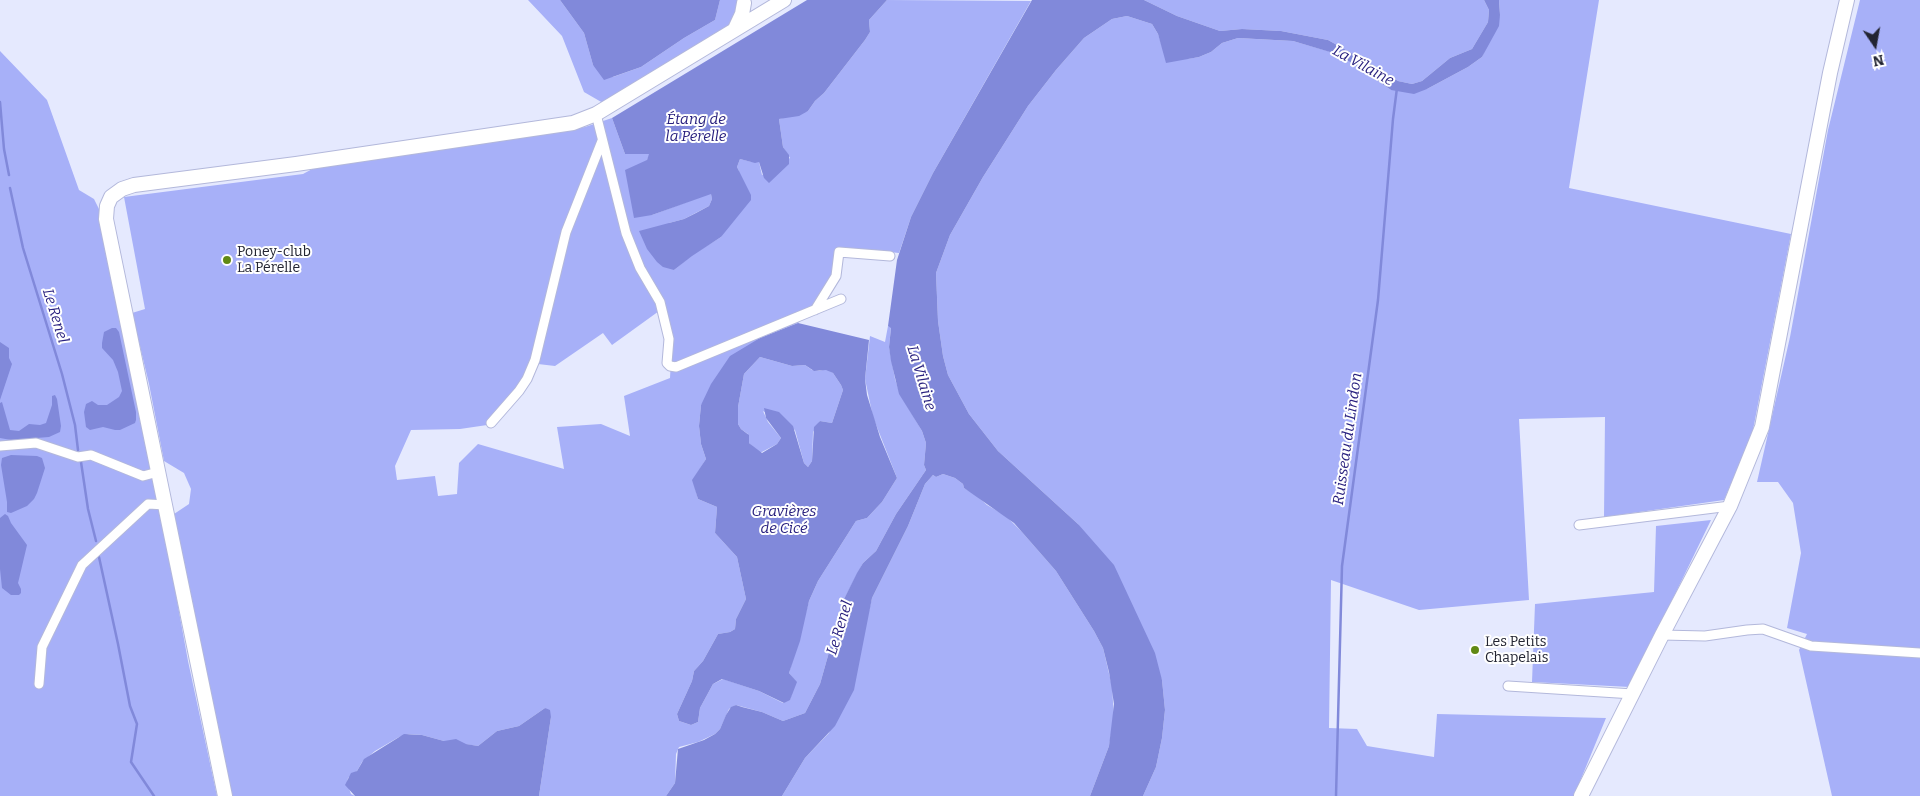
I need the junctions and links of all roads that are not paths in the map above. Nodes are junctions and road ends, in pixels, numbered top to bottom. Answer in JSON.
{"nodes":[{"id":1,"x":784,"y":0,"type":"edge"},
{"id":2,"x":1847,"y":0,"type":"edge"},
{"id":3,"x":744,"y":2,"type":"edge"},
{"id":4,"x":761,"y":14,"type":"junction"},
{"id":5,"x":735,"y":29,"type":"junction"},
{"id":6,"x":596,"y":114,"type":"junction"},
{"id":7,"x":602,"y":141,"type":"junction"},
{"id":8,"x":890,"y":256,"type":"dead end"},
{"id":9,"x":841,"y":299,"type":"dead end"},
{"id":10,"x":815,"y":310,"type":"junction"},
{"id":11,"x":490,"y":423,"type":"dead end"},
{"id":12,"x":0,"y":446,"type":"edge"},
{"id":13,"x":158,"y":472,"type":"junction"},
{"id":14,"x":166,"y":505,"type":"junction"},
{"id":15,"x":1730,"y":506,"type":"junction"},
{"id":16,"x":1579,"y":525,"type":"dead end"},
{"id":17,"x":1662,"y":635,"type":"junction"},
{"id":18,"x":1920,"y":653,"type":"edge"},
{"id":19,"x":39,"y":684,"type":"dead end"},
{"id":20,"x":1508,"y":686,"type":"dead end"},
{"id":21,"x":1633,"y":694,"type":"junction"},
{"id":22,"x":225,"y":796,"type":"edge"},
{"id":23,"x":1582,"y":796,"type":"edge"}],
"edges":[{"from":1,"to":4,"type":"main road"},
{"from":2,"to":15,"type":"main road"},
{"from":3,"to":4,"type":"main road"},
{"from":3,"to":5,"type":"main road"},
{"from":4,"to":5,"type":"main road"},
{"from":5,"to":6,"type":"main road"},
{"from":6,"to":7,"type":"street"},
{"from":6,"to":13,"type":"main road"},
{"from":7,"to":10,"type":"street"},
{"from":7,"to":11,"type":"street"},
{"from":8,"to":10,"type":"street"},
{"from":9,"to":10,"type":"street"},
{"from":12,"to":13,"type":"street"},
{"from":13,"to":14,"type":"main road"},
{"from":14,"to":19,"type":"street"},
{"from":14,"to":22,"type":"main road"},
{"from":15,"to":16,"type":"street"},
{"from":15,"to":17,"type":"main road"},
{"from":17,"to":18,"type":"street"},
{"from":17,"to":21,"type":"main road"},
{"from":20,"to":21,"type":"street"},
{"from":21,"to":23,"type":"main road"}]}
